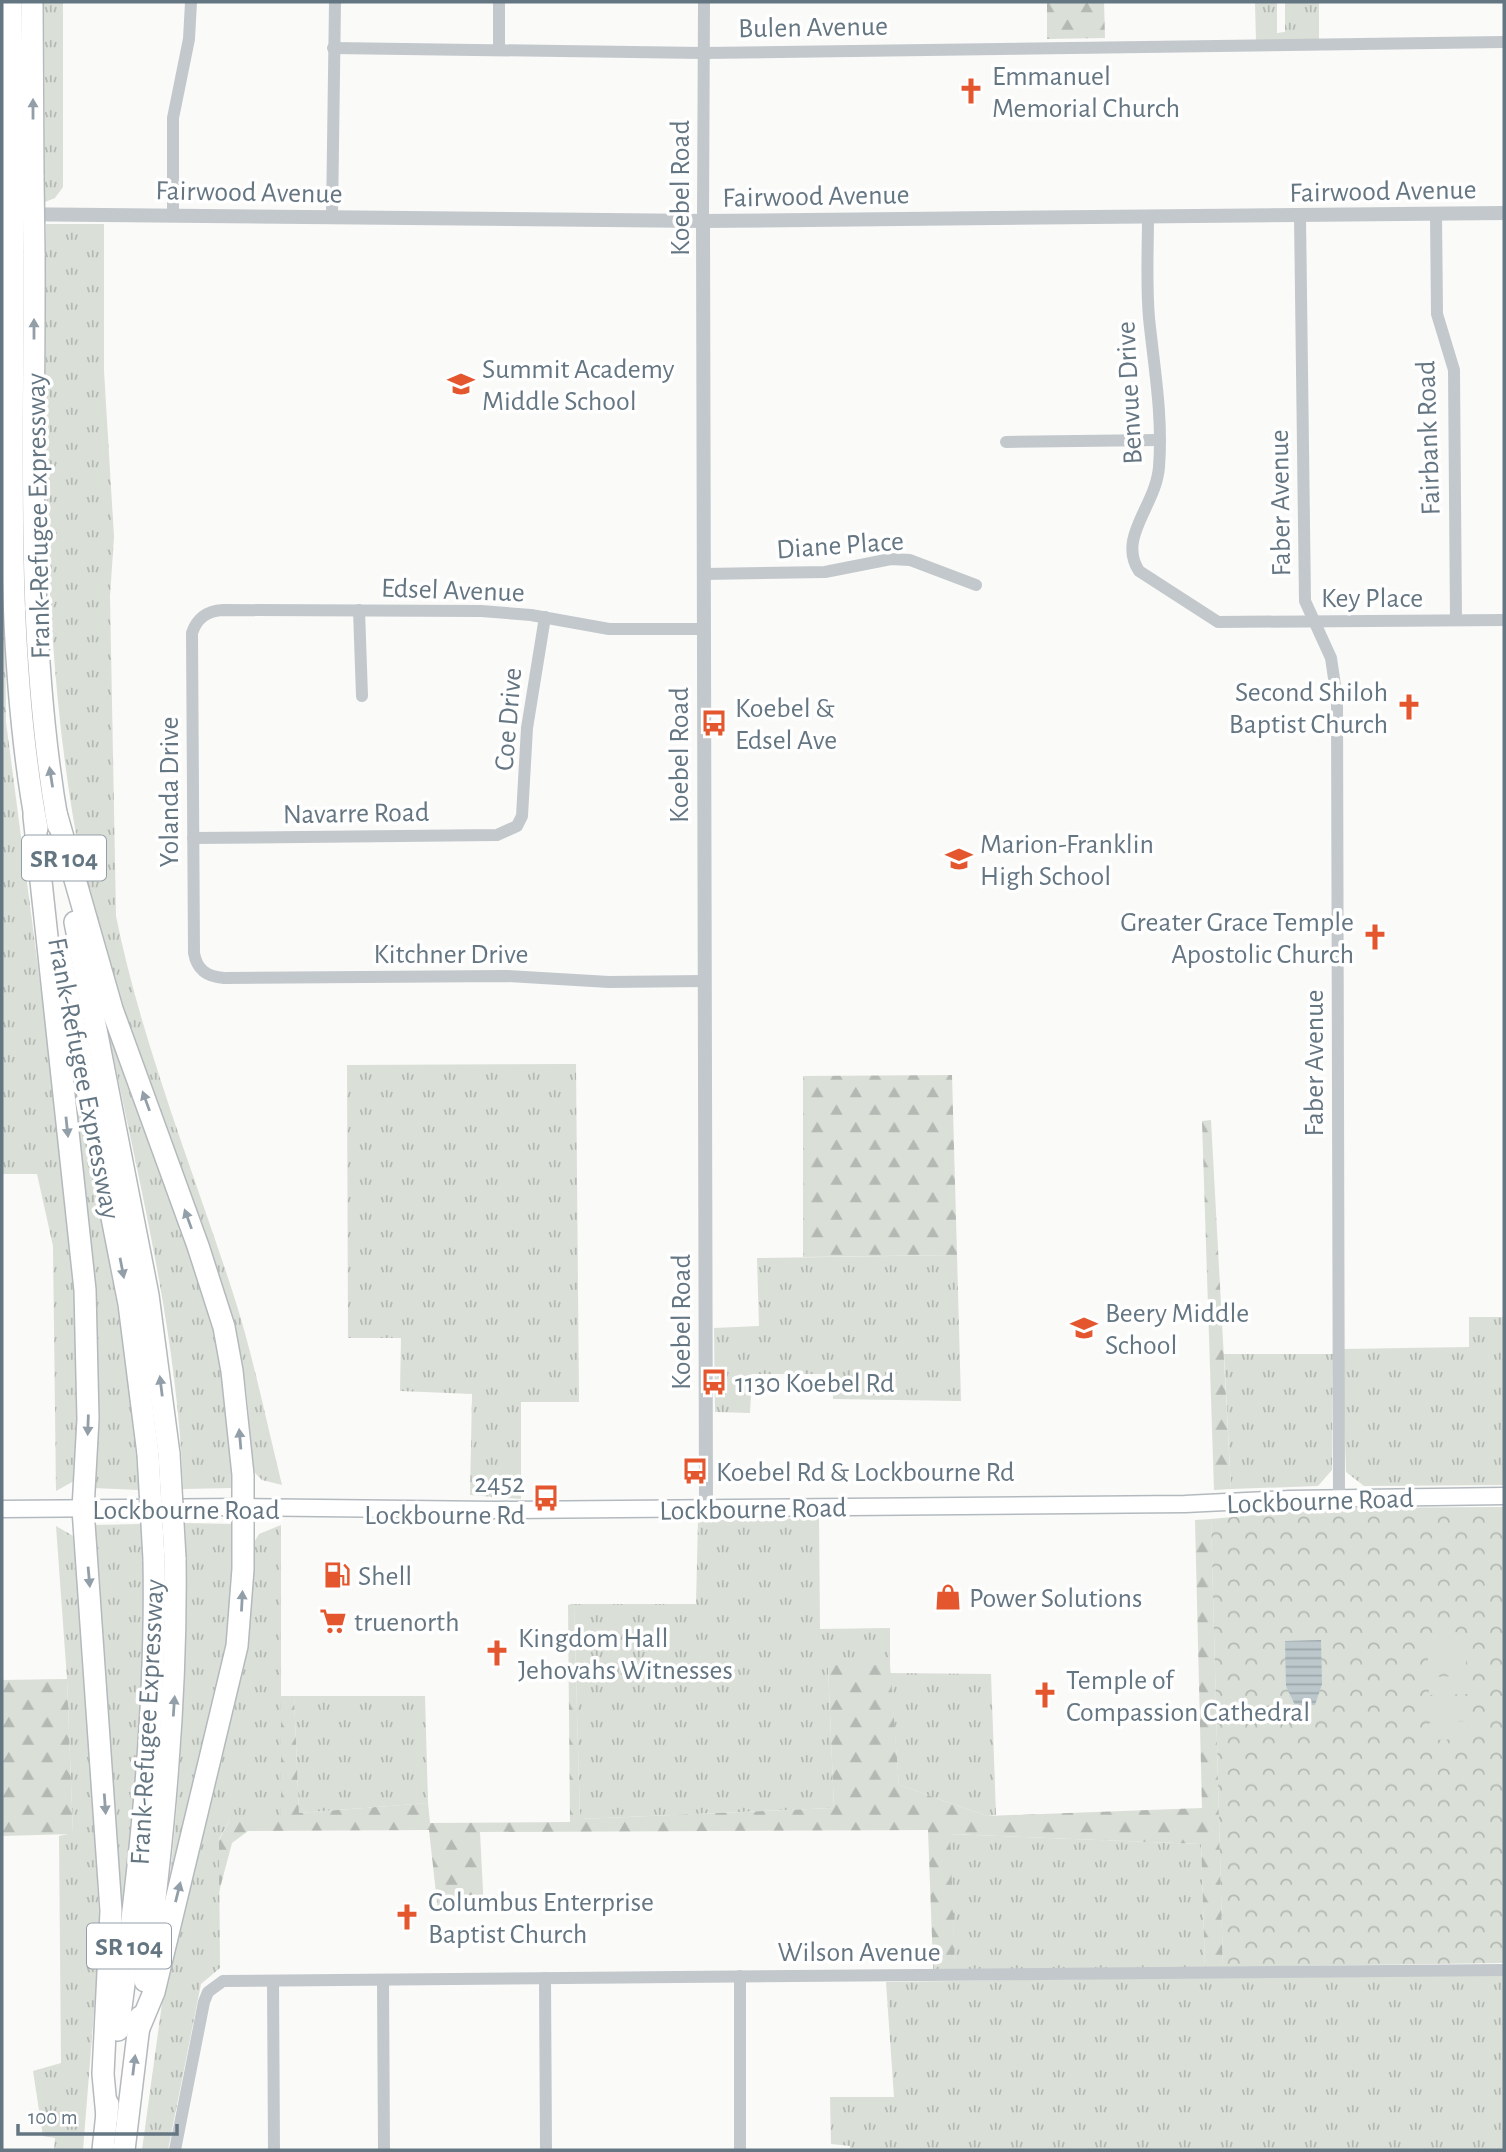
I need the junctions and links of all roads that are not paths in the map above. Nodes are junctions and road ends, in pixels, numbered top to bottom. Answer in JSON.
{"nodes":[{"id":1,"x":11,"y":2,"type":"edge"},
{"id":2,"x":32,"y":2,"type":"edge"},
{"id":3,"x":191,"y":2,"type":"edge"},
{"id":4,"x":335,"y":2,"type":"edge"},
{"id":5,"x":499,"y":2,"type":"edge"},
{"id":6,"x":704,"y":2,"type":"edge"},
{"id":7,"x":1504,"y":42,"type":"edge"},
{"id":8,"x":332,"y":48,"type":"junction"},
{"id":9,"x":499,"y":50,"type":"junction"},
{"id":10,"x":703,"y":53,"type":"junction"},
{"id":11,"x":23,"y":176,"type":"junction"},
{"id":12,"x":1504,"y":213,"type":"edge"},
{"id":13,"x":2,"y":214,"type":"edge"},
{"id":14,"x":1436,"y":214,"type":"junction"},
{"id":15,"x":173,"y":215,"type":"junction"},
{"id":16,"x":1148,"y":216,"type":"junction"},
{"id":17,"x":1300,"y":216,"type":"junction"},
{"id":18,"x":332,"y":217,"type":"junction"},
{"id":19,"x":703,"y":221,"type":"junction"},
{"id":20,"x":23,"y":255,"type":"junction"},
{"id":21,"x":1158,"y":440,"type":"junction"},
{"id":22,"x":1006,"y":442,"type":"dead end"},
{"id":23,"x":1133,"y":562,"type":"joint"},
{"id":24,"x":703,"y":574,"type":"junction"},
{"id":25,"x":976,"y":585,"type":"dead end"},
{"id":26,"x":359,"y":610,"type":"junction"},
{"id":27,"x":204,"y":616,"type":"joint"},
{"id":28,"x":545,"y":617,"type":"junction"},
{"id":29,"x":1456,"y":620,"type":"junction"},
{"id":30,"x":1504,"y":620,"type":"edge"},
{"id":31,"x":1313,"y":622,"type":"junction"},
{"id":32,"x":702,"y":629,"type":"junction"},
{"id":33,"x":362,"y":696,"type":"dead end"},
{"id":34,"x":56,"y":813,"type":"junction"},
{"id":35,"x":34,"y":816,"type":"junction"},
{"id":36,"x":517,"y":826,"type":"joint"},
{"id":37,"x":193,"y":838,"type":"junction"},
{"id":38,"x":201,"y":971,"type":"joint"},
{"id":39,"x":703,"y":981,"type":"junction"},
{"id":40,"x":158,"y":1454,"type":"junction"},
{"id":41,"x":1504,"y":1496,"type":"edge"},
{"id":42,"x":1339,"y":1497,"type":"junction"},
{"id":43,"x":243,"y":1507,"type":"junction"},
{"id":44,"x":83,"y":1508,"type":"junction"},
{"id":45,"x":706,"y":1508,"type":"junction"},
{"id":46,"x":2,"y":1509,"type":"edge"},
{"id":47,"x":165,"y":1558,"type":"junction"},
{"id":48,"x":1504,"y":1970,"type":"edge"},
{"id":49,"x":740,"y":1976,"type":"junction"},
{"id":50,"x":545,"y":1978,"type":"junction"},
{"id":51,"x":383,"y":1980,"type":"junction"},
{"id":52,"x":273,"y":1981,"type":"junction"},
{"id":53,"x":139,"y":2028,"type":"junction"},
{"id":54,"x":107,"y":2117,"type":"junction"},
{"id":55,"x":103,"y":2150,"type":"edge"},
{"id":56,"x":124,"y":2150,"type":"edge"},
{"id":57,"x":175,"y":2150,"type":"edge"},
{"id":58,"x":274,"y":2150,"type":"edge"},
{"id":59,"x":384,"y":2150,"type":"edge"},
{"id":60,"x":546,"y":2150,"type":"edge"},
{"id":61,"x":740,"y":2150,"type":"edge"}],
"edges":[{"from":1,"to":11,"type":"highway","name":"Frank-Refugee Expressway","number":"SR 104"},
{"from":11,"to":2,"type":"highway","name":"Frank-Refugee Expressway","number":"SR 104","one_way":true},
{"from":3,"to":15,"type":"street"},
{"from":4,"to":8,"type":"street"},
{"from":5,"to":9,"type":"street"},
{"from":6,"to":10,"type":"street","name":"Koebel Road"},
{"from":7,"to":10,"type":"street","name":"Bulen Avenue"},
{"from":8,"to":9,"type":"street","name":"Bulen Avenue"},
{"from":8,"to":18,"type":"street"},
{"from":9,"to":10,"type":"street","name":"Bulen Avenue"},
{"from":10,"to":19,"type":"street","name":"Koebel Road"},
{"from":11,"to":20,"type":"highway","name":"Frank-Refugee Expressway","number":"SR 104","bridge":true},
{"from":12,"to":14,"type":"street","name":"Fairwood Avenue"},
{"from":13,"to":15,"type":"street","name":"Fairwood Avenue"},
{"from":14,"to":17,"type":"street","name":"Fairwood Avenue"},
{"from":14,"to":29,"type":"street","name":"Fairbank Road"},
{"from":15,"to":18,"type":"street","name":"Fairwood Avenue"},
{"from":16,"to":17,"type":"street","name":"Fairwood Avenue"},
{"from":16,"to":19,"type":"street","name":"Fairwood Avenue"},
{"from":16,"to":21,"type":"street","name":"Benvue Drive"},
{"from":17,"to":31,"type":"street","name":"Faber Avenue"},
{"from":18,"to":19,"type":"street","name":"Fairwood Avenue"},
{"from":19,"to":24,"type":"street","name":"Koebel Road"},
{"from":34,"to":20,"type":"highway","name":"Frank-Refugee Expressway","number":"SR 104","one_way":true},
{"from":20,"to":35,"type":"highway","name":"Frank-Refugee Expressway","number":"SR 104"},
{"from":21,"to":22,"type":"street"},
{"from":21,"to":23,"type":"street","name":"Benvue Drive"},
{"from":23,"to":31,"type":"street","name":"Key Place"},
{"from":24,"to":25,"type":"street","name":"Diane Place"},
{"from":24,"to":32,"type":"street","name":"Koebel Road"},
{"from":26,"to":27,"type":"street","name":"Edsel Avenue"},
{"from":26,"to":28,"type":"street","name":"Edsel Avenue"},
{"from":26,"to":33,"type":"street"},
{"from":27,"to":37,"type":"street","name":"Yolanda Drive"},
{"from":28,"to":32,"type":"street","name":"Edsel Avenue"},
{"from":28,"to":36,"type":"street","name":"Coe Drive"},
{"from":29,"to":30,"type":"street","name":"Key Place"},
{"from":29,"to":31,"type":"street","name":"Key Place"},
{"from":31,"to":42,"type":"street","name":"Faber Avenue"},
{"from":32,"to":39,"type":"street","name":"Koebel Road"},
{"from":40,"to":34,"type":"highway","name":"Frank-Refugee Expressway","number":"SR 104","one_way":true},
{"from":43,"to":34,"type":"highway","one_way":true},
{"from":35,"to":40,"type":"highway","name":"Frank-Refugee Expressway","number":"SR 104","one_way":true},
{"from":35,"to":44,"type":"highway","one_way":true},
{"from":36,"to":37,"type":"street","name":"Navarre Road"},
{"from":37,"to":38,"type":"street","name":"Yolanda Drive"},
{"from":38,"to":39,"type":"street","name":"Kitchner Drive"},
{"from":39,"to":45,"type":"street","name":"Koebel Road"},
{"from":40,"to":47,"type":"highway","name":"Frank-Refugee Expressway","number":"SR 104","bridge":true},
{"from":41,"to":42,"type":"main road","name":"Lockbourne Road"},
{"from":42,"to":45,"type":"main road","name":"Lockbourne Road"},
{"from":43,"to":44,"type":"main road","name":"Lockbourne Road"},
{"from":43,"to":45,"type":"main road","name":"Lockbourne Road"},
{"from":53,"to":43,"type":"highway","one_way":true},
{"from":44,"to":46,"type":"main road","name":"Lockbourne Road"},
{"from":44,"to":54,"type":"highway","one_way":true},
{"from":53,"to":47,"type":"highway","name":"Frank-Refugee Expressway","number":"SR 104","one_way":true},
{"from":47,"to":54,"type":"highway","name":"Frank-Refugee Expressway","number":"SR 104"},
{"from":48,"to":49,"type":"street","name":"Wilson Avenue"},
{"from":49,"to":50,"type":"street","name":"Wilson Avenue"},
{"from":49,"to":61,"type":"street"},
{"from":50,"to":51,"type":"street","name":"Wilson Avenue"},
{"from":50,"to":60,"type":"street"},
{"from":51,"to":52,"type":"street","name":"Wilson Avenue"},
{"from":51,"to":59,"type":"street"},
{"from":52,"to":57,"type":"street","name":"Wilson Avenue"},
{"from":52,"to":58,"type":"street"},
{"from":56,"to":53,"type":"highway","name":"Frank-Refugee Expressway","number":"SR 104","one_way":true},
{"from":54,"to":55,"type":"highway","name":"Frank-Refugee Expressway","number":"SR 104"}]}
